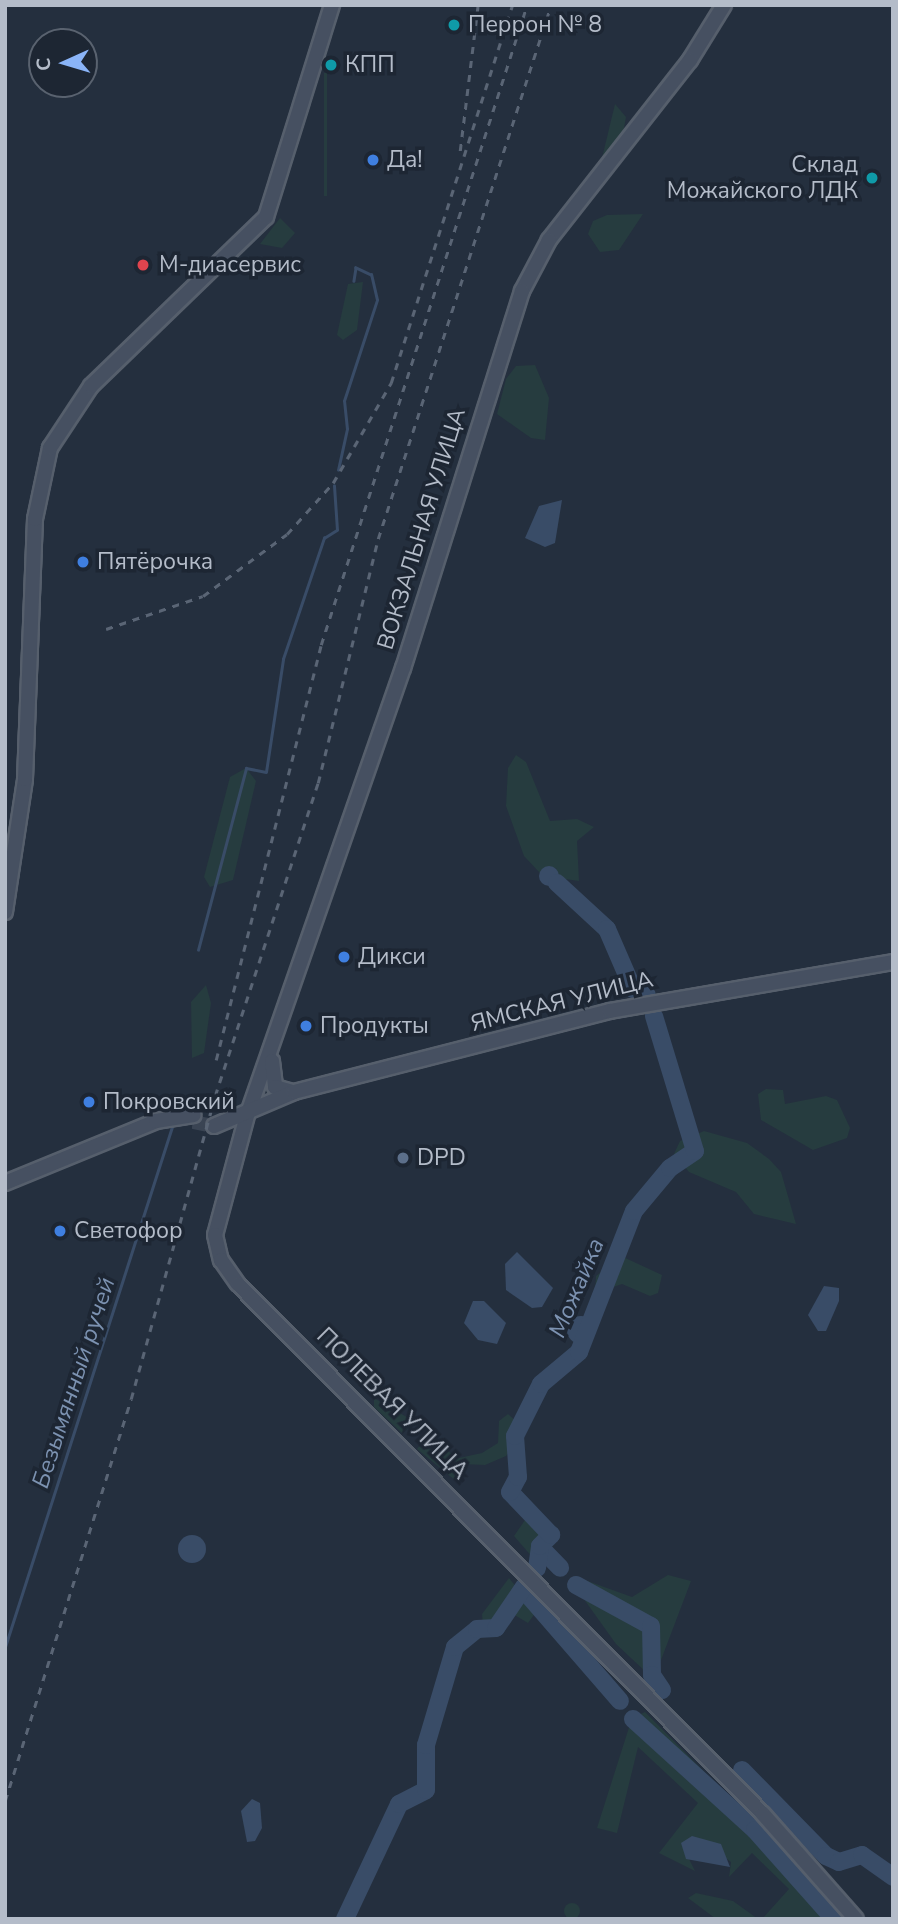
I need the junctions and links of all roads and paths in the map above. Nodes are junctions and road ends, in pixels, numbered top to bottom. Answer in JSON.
{"nodes":[{"id":1,"x":332,"y":5,"type":"edge"},
{"id":2,"x":724,"y":5,"type":"edge"},
{"id":3,"x":5,"y":912,"type":"edge"},
{"id":4,"x":893,"y":962,"type":"edge"},
{"id":5,"x":275,"y":1044,"type":"junction"},
{"id":6,"x":260,"y":1081,"type":"junction"},
{"id":7,"x":294,"y":1092,"type":"junction"},
{"id":8,"x":248,"y":1112,"type":"junction"},
{"id":9,"x":193,"y":1119,"type":"tunnel mouth"},
{"id":10,"x":217,"y":1120,"type":"junction"},
{"id":11,"x":233,"y":1157,"type":"junction"},
{"id":12,"x":5,"y":1182,"type":"edge"},
{"id":13,"x":856,"y":1919,"type":"edge"}],
"edges":[{"from":1,"to":3,"type":"main road"},
{"from":2,"to":5,"type":"main road","name":"ВОКЗАЛЬНАЯ УЛИЦА"},
{"from":4,"to":7,"type":"main road","name":"ЯМСКАЯ УЛИЦА"},
{"from":5,"to":6,"type":"main road","name":"ВОКЗАЛЬНАЯ УЛИЦА"},
{"from":5,"to":7,"type":"main road"},
{"from":6,"to":8,"type":"main road","name":"ВОКЗАЛЬНАЯ УЛИЦА"},
{"from":6,"to":10,"type":"main road"},
{"from":7,"to":8,"type":"main road","name":"ЯМСКАЯ УЛИЦА"},
{"from":8,"to":10,"type":"main road","name":"ЯМСКАЯ УЛИЦА"},
{"from":8,"to":11,"type":"main road","name":"ПОЛЕВАЯ УЛИЦА"},
{"from":9,"to":12,"type":"main road"},
{"from":10,"to":11,"type":"main road"},
{"from":11,"to":13,"type":"main road","name":"ПОЛЕВАЯ УЛИЦА"}]}
